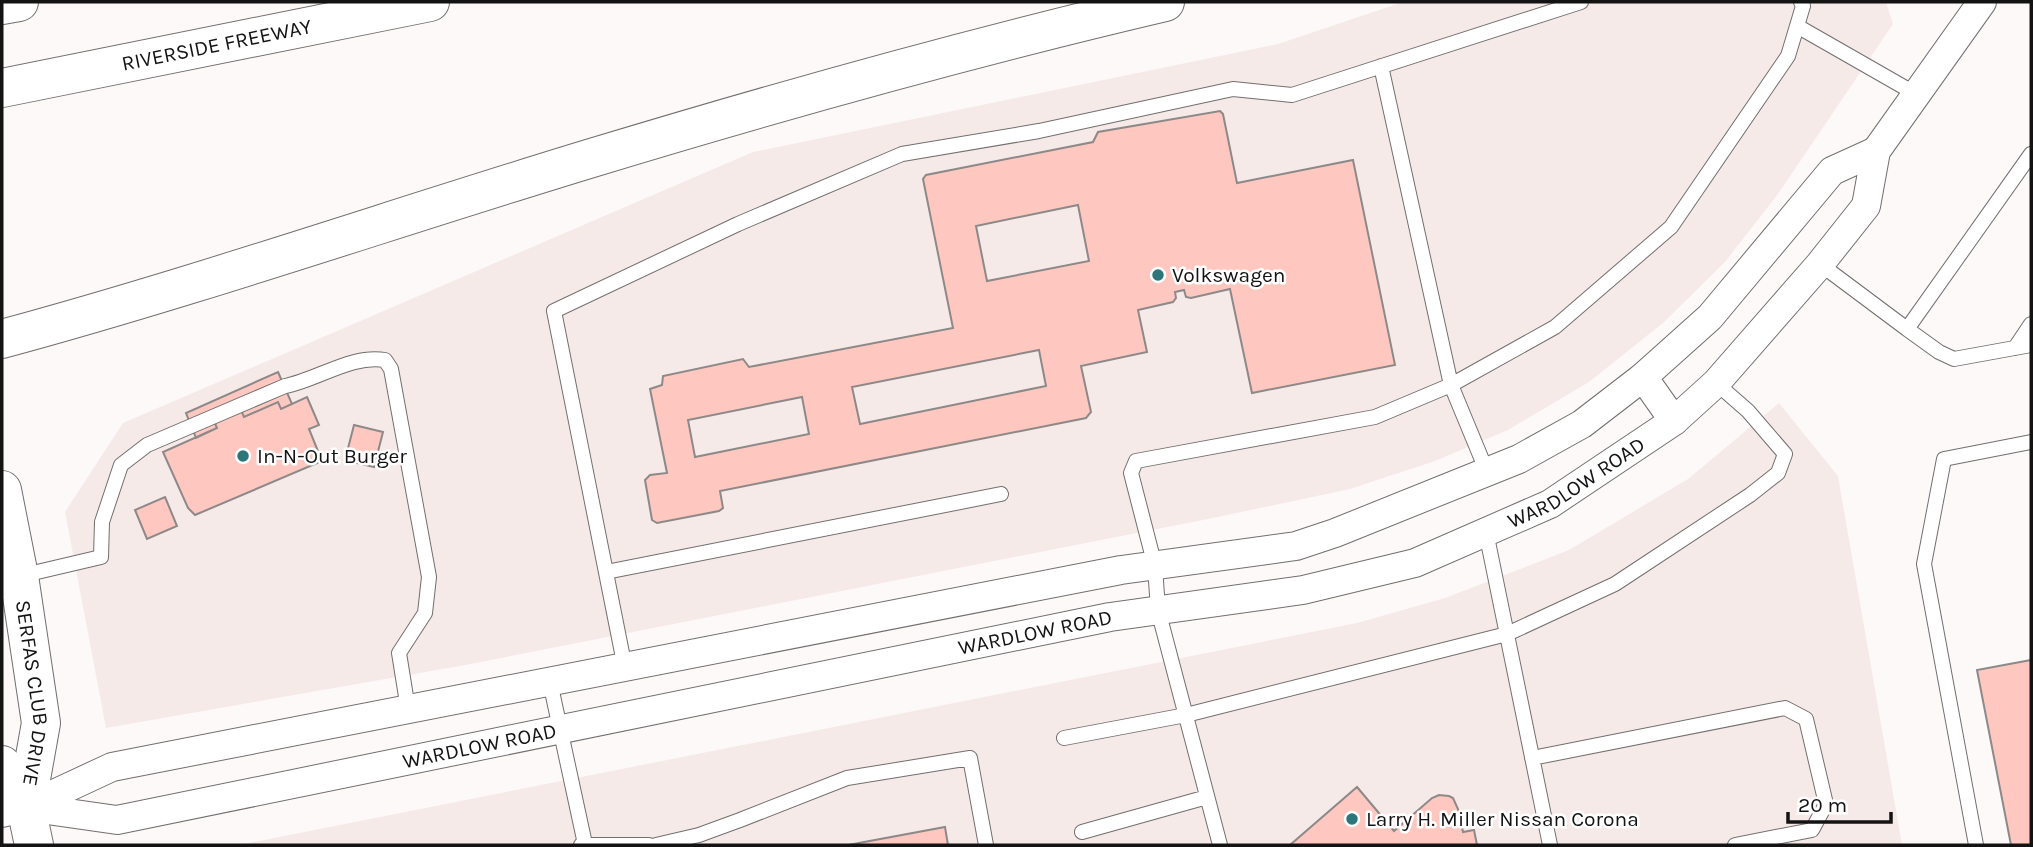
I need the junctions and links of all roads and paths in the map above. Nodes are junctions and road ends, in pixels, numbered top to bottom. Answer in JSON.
{"nodes":[{"id":1,"x":19,"y":2,"type":"edge"},
{"id":2,"x":430,"y":2,"type":"edge"},
{"id":3,"x":1165,"y":2,"type":"edge"},
{"id":4,"x":1581,"y":2,"type":"edge"},
{"id":5,"x":1801,"y":2,"type":"edge"},
{"id":6,"x":1982,"y":2,"type":"edge"},
{"id":7,"x":2,"y":5,"type":"edge"},
{"id":8,"x":1797,"y":26,"type":"junction"},
{"id":9,"x":1381,"y":66,"type":"junction"},
{"id":10,"x":2,"y":88,"type":"edge"},
{"id":11,"x":1916,"y":94,"type":"junction"},
{"id":12,"x":1876,"y":151,"type":"junction"},
{"id":13,"x":2031,"y":154,"type":"edge"},
{"id":14,"x":1820,"y":264,"type":"junction"},
{"id":15,"x":2031,"y":324,"type":"edge"},
{"id":16,"x":1907,"y":329,"type":"junction"},
{"id":17,"x":2,"y":340,"type":"edge"},
{"id":18,"x":2031,"y":345,"type":"edge"},
{"id":19,"x":2015,"y":348,"type":"junction"},
{"id":20,"x":1643,"y":377,"type":"junction"},
{"id":21,"x":1716,"y":383,"type":"junction"},
{"id":22,"x":1451,"y":385,"type":"junction"},
{"id":23,"x":1674,"y":421,"type":"junction"},
{"id":24,"x":2031,"y":442,"type":"edge"},
{"id":25,"x":1487,"y":472,"type":"junction"},
{"id":26,"x":2,"y":490,"type":"edge"},
{"id":27,"x":1001,"y":494,"type":"dead end"},
{"id":28,"x":1486,"y":532,"type":"junction"},
{"id":29,"x":1155,"y":566,"type":"junction"},
{"id":30,"x":606,"y":572,"type":"junction"},
{"id":31,"x":19,"y":576,"type":"junction"},
{"id":32,"x":1158,"y":610,"type":"junction"},
{"id":33,"x":1507,"y":634,"type":"junction"},
{"id":34,"x":625,"y":668,"type":"junction"},
{"id":35,"x":550,"y":682,"type":"junction"},
{"id":36,"x":408,"y":709,"type":"junction"},
{"id":37,"x":1186,"y":715,"type":"junction"},
{"id":38,"x":561,"y":730,"type":"junction"},
{"id":39,"x":1063,"y":738,"type":"dead end"},
{"id":40,"x":1532,"y":758,"type":"junction"},
{"id":41,"x":2,"y":765,"type":"edge"},
{"id":42,"x":1207,"y":797,"type":"junction"},
{"id":43,"x":14,"y":810,"type":"edge"},
{"id":44,"x":1082,"y":832,"type":"dead end"},
{"id":45,"x":34,"y":845,"type":"edge"},
{"id":46,"x":583,"y":845,"type":"edge"},
{"id":47,"x":649,"y":845,"type":"edge"},
{"id":48,"x":656,"y":845,"type":"edge"},
{"id":49,"x":986,"y":845,"type":"edge"},
{"id":50,"x":1220,"y":845,"type":"edge"},
{"id":51,"x":1550,"y":845,"type":"edge"},
{"id":52,"x":1735,"y":845,"type":"edge"},
{"id":53,"x":1976,"y":845,"type":"edge"}],
"edges":[{"from":1,"to":7,"type":"main road"},
{"from":2,"to":10,"type":"main road","name":"RIVERSIDE FREEWAY"},
{"from":3,"to":17,"type":"main road"},
{"from":4,"to":9,"type":"lane"},
{"from":5,"to":8,"type":"lane"},
{"from":6,"to":11,"type":"street","name":"WARDLOW ROAD"},
{"from":8,"to":11,"type":"lane"},
{"from":8,"to":22,"type":"lane"},
{"from":9,"to":22,"type":"lane"},
{"from":9,"to":30,"type":"lane"},
{"from":11,"to":12,"type":"street","name":"WARDLOW ROAD"},
{"from":12,"to":14,"type":"street","name":"WARDLOW ROAD"},
{"from":12,"to":20,"type":"street"},
{"from":13,"to":16,"type":"lane"},
{"from":14,"to":16,"type":"lane"},
{"from":14,"to":21,"type":"street","name":"WARDLOW ROAD"},
{"from":15,"to":19,"type":"lane"},
{"from":16,"to":19,"type":"lane"},
{"from":18,"to":19,"type":"lane"},
{"from":20,"to":23,"type":"street"},
{"from":20,"to":25,"type":"street"},
{"from":21,"to":23,"type":"street","name":"WARDLOW ROAD"},
{"from":21,"to":33,"type":"lane"},
{"from":22,"to":25,"type":"lane"},
{"from":22,"to":29,"type":"lane"},
{"from":23,"to":28,"type":"street","name":"WARDLOW ROAD"},
{"from":24,"to":53,"type":"lane"},
{"from":25,"to":29,"type":"street"},
{"from":26,"to":31,"type":"main road","name":"SERFAS CLUB DRIVE"},
{"from":27,"to":30,"type":"lane"},
{"from":28,"to":32,"type":"street","name":"WARDLOW ROAD"},
{"from":28,"to":33,"type":"lane"},
{"from":29,"to":32,"type":"lane"},
{"from":29,"to":34,"type":"street"},
{"from":30,"to":34,"type":"lane"},
{"from":31,"to":36,"type":"lane"},
{"from":31,"to":43,"type":"main road","name":"SERFAS CLUB DRIVE"},
{"from":32,"to":37,"type":"lane"},
{"from":32,"to":38,"type":"street","name":"WARDLOW ROAD"},
{"from":33,"to":37,"type":"lane"},
{"from":33,"to":40,"type":"lane"},
{"from":34,"to":35,"type":"street"},
{"from":35,"to":36,"type":"street"},
{"from":35,"to":38,"type":"lane"},
{"from":36,"to":43,"type":"street"},
{"from":37,"to":39,"type":"lane"},
{"from":37,"to":42,"type":"lane"},
{"from":38,"to":43,"type":"street","name":"WARDLOW ROAD"},
{"from":38,"to":46,"type":"lane"},
{"from":40,"to":51,"type":"lane"},
{"from":40,"to":52,"type":"lane"},
{"from":41,"to":43,"type":"main road","name":"SERFAS CLUB DRIVE"},
{"from":42,"to":44,"type":"lane"},
{"from":42,"to":50,"type":"lane"},
{"from":43,"to":45,"type":"main road"},
{"from":46,"to":47,"type":"lane"},
{"from":48,"to":49,"type":"lane"}]}
